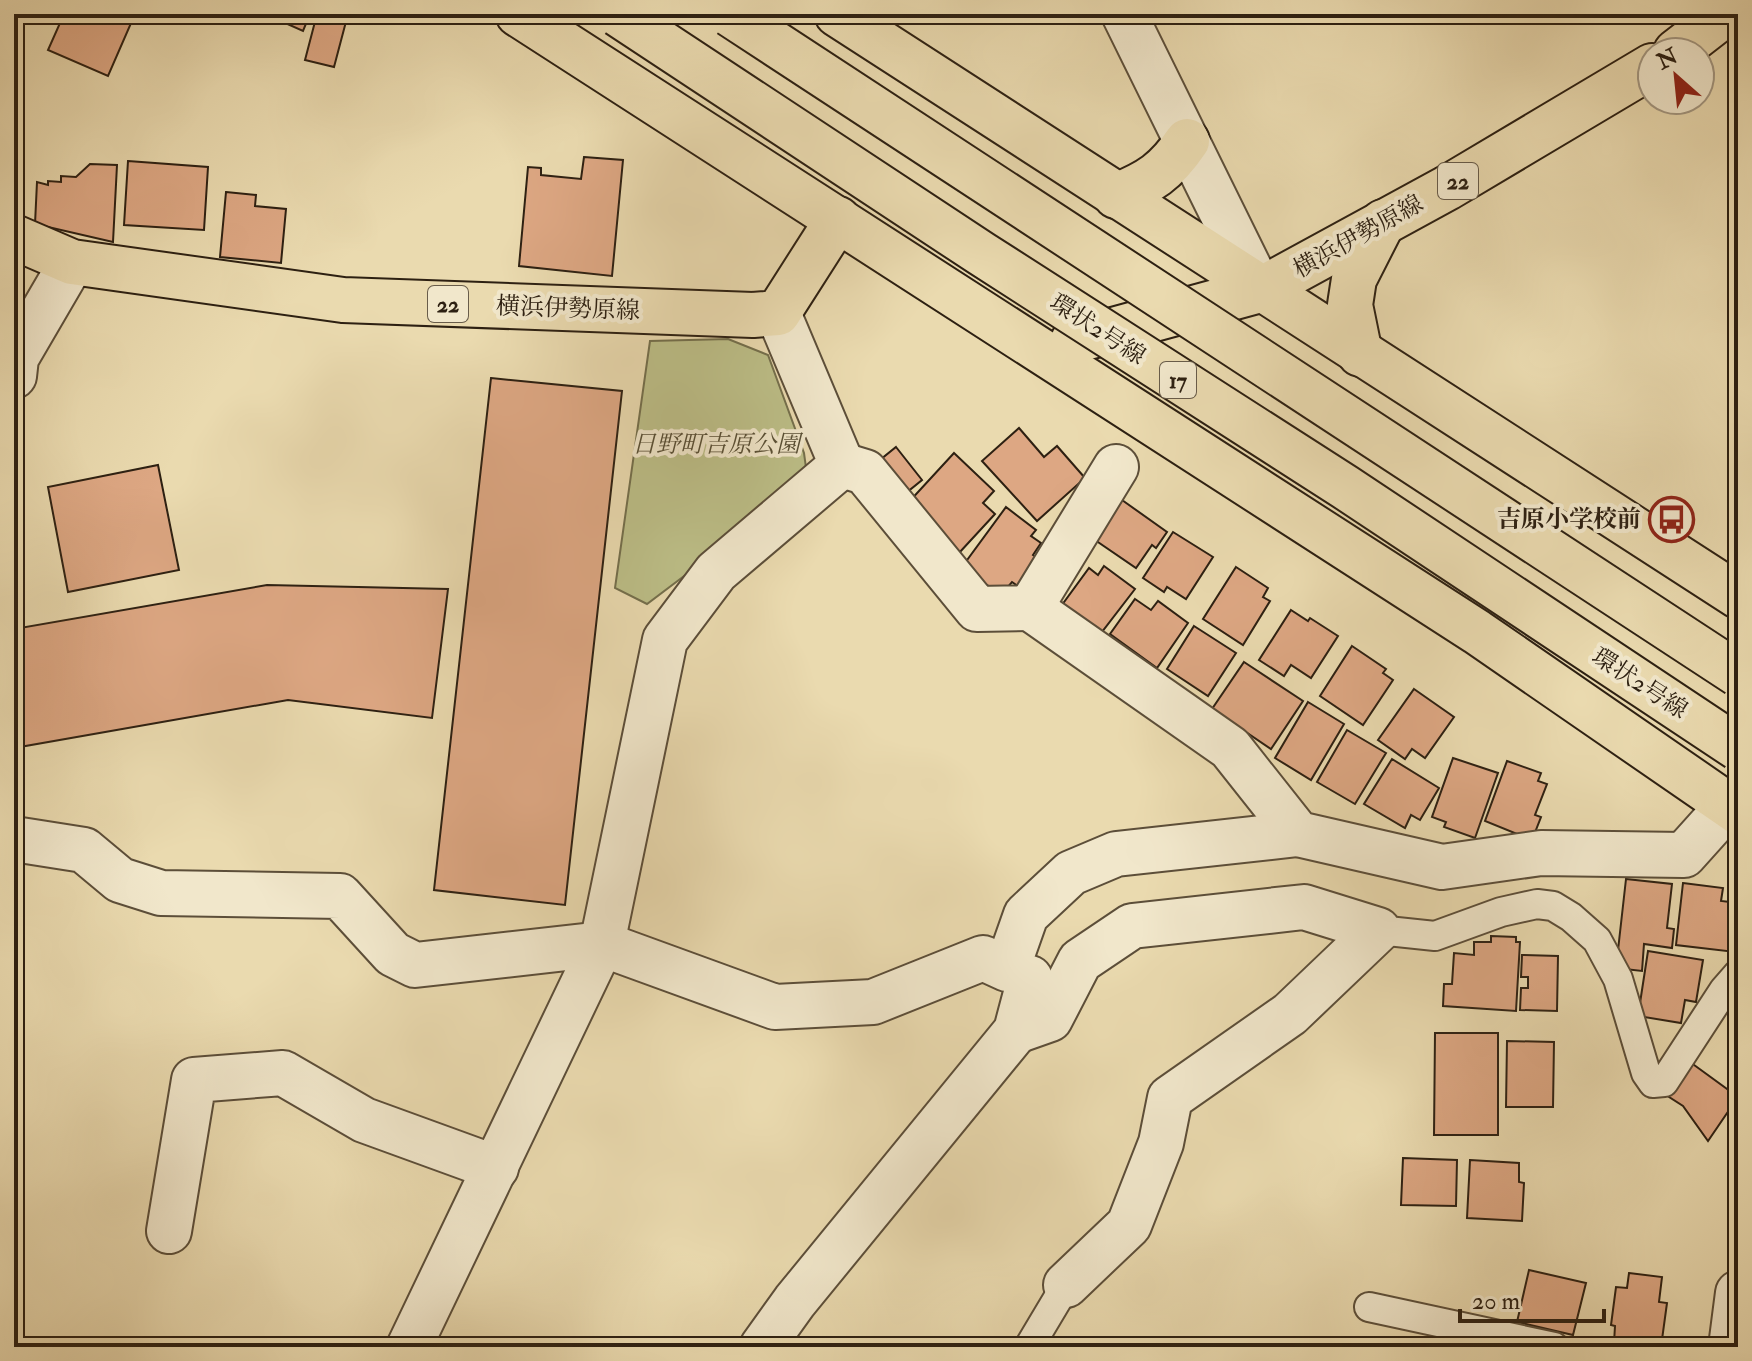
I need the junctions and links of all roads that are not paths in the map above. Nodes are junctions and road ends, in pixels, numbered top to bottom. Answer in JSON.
{"nodes":[{"id":1,"x":518,"y":14,"type":"edge"},
{"id":2,"x":618,"y":14,"type":"edge"},
{"id":3,"x":730,"y":14,"type":"edge"},
{"id":4,"x":837,"y":14,"type":"edge"},
{"id":5,"x":1124,"y":14,"type":"edge"},
{"id":6,"x":1725,"y":14,"type":"edge"},
{"id":7,"x":1697,"y":36,"type":"edge"},
{"id":8,"x":1636,"y":76,"type":"edge"},
{"id":9,"x":1187,"y":141,"type":"junction"},
{"id":10,"x":1116,"y":196,"type":"junction"},
{"id":11,"x":838,"y":219,"type":"junction"},
{"id":12,"x":1383,"y":222,"type":"junction"},
{"id":13,"x":14,"y":237,"type":"edge"},
{"id":14,"x":72,"y":262,"type":"junction"},
{"id":15,"x":1260,"y":290,"type":"junction"},
{"id":16,"x":778,"y":313,"type":"junction"},
{"id":17,"x":1040,"y":350,"type":"junction"},
{"id":18,"x":1360,"y":354,"type":"junction"},
{"id":19,"x":14,"y":376,"type":"edge"},
{"id":20,"x":842,"y":465,"type":"junction"},
{"id":21,"x":1116,"y":467,"type":"dead end"},
{"id":22,"x":1738,"y":596,"type":"edge"},
{"id":23,"x":1030,"y":608,"type":"junction"},
{"id":24,"x":1738,"y":674,"type":"edge"},
{"id":25,"x":1738,"y":748,"type":"edge"},
{"id":26,"x":1733,"y":809,"type":"edge"},
{"id":27,"x":1298,"y":834,"type":"junction"},
{"id":28,"x":14,"y":839,"type":"edge"},
{"id":29,"x":1378,"y":930,"type":"junction"},
{"id":30,"x":602,"y":944,"type":"junction"},
{"id":31,"x":1018,"y":973,"type":"junction"},
{"id":32,"x":1738,"y":974,"type":"edge"},
{"id":33,"x":1016,"y":1031,"type":"junction"},
{"id":34,"x":496,"y":1168,"type":"junction"},
{"id":35,"x":169,"y":1231,"type":"dead end"},
{"id":36,"x":1066,"y":1285,"type":"joint"},
{"id":37,"x":1738,"y":1293,"type":"edge"},
{"id":38,"x":1369,"y":1307,"type":"dead end"},
{"id":39,"x":767,"y":1346,"type":"edge"},
{"id":40,"x":409,"y":1347,"type":"edge"},
{"id":41,"x":1029,"y":1347,"type":"edge"},
{"id":42,"x":1554,"y":1347,"type":"edge"},
{"id":43,"x":1731,"y":1347,"type":"edge"}],
"edges":[{"from":1,"to":11,"type":"main road"},
{"from":2,"to":25,"type":"main road","name":"環状2号線","number":"17","bridge":true},
{"from":3,"to":24,"type":"main road","bridge":true},
{"from":4,"to":10,"type":"main road"},
{"from":5,"to":9,"type":"street"},
{"from":6,"to":7,"type":"main road"},
{"from":8,"to":12,"type":"main road","name":"横浜伊勢原線","number":"22"},
{"from":9,"to":10,"type":"main road"},
{"from":9,"to":15,"type":"street"},
{"from":10,"to":15,"type":"main road"},
{"from":11,"to":16,"type":"main road"},
{"from":11,"to":17,"type":"main road"},
{"from":12,"to":15,"type":"main road","name":"横浜伊勢原線","number":"22"},
{"from":12,"to":18,"type":"main road"},
{"from":13,"to":14,"type":"main road","name":"横浜伊勢原線","number":"22"},
{"from":14,"to":16,"type":"main road","name":"横浜伊勢原線","number":"22"},
{"from":14,"to":19,"type":"street"},
{"from":15,"to":17,"type":"main road","name":"横浜伊勢原線","number":"22"},
{"from":15,"to":18,"type":"main road"},
{"from":16,"to":20,"type":"street"},
{"from":17,"to":26,"type":"main road"},
{"from":18,"to":22,"type":"main road"},
{"from":20,"to":23,"type":"street"},
{"from":20,"to":30,"type":"street"},
{"from":21,"to":23,"type":"street"},
{"from":23,"to":27,"type":"street"},
{"from":26,"to":27,"type":"street"},
{"from":27,"to":31,"type":"street"},
{"from":28,"to":30,"type":"street"},
{"from":29,"to":32,"type":"lane"},
{"from":29,"to":33,"type":"street"},
{"from":29,"to":36,"type":"street"},
{"from":30,"to":31,"type":"street"},
{"from":30,"to":34,"type":"street"},
{"from":31,"to":33,"type":"street"},
{"from":33,"to":39,"type":"street"},
{"from":34,"to":35,"type":"street"},
{"from":34,"to":40,"type":"street"},
{"from":36,"to":41,"type":"lane"},
{"from":37,"to":43,"type":"street"},
{"from":38,"to":42,"type":"lane"}]}
